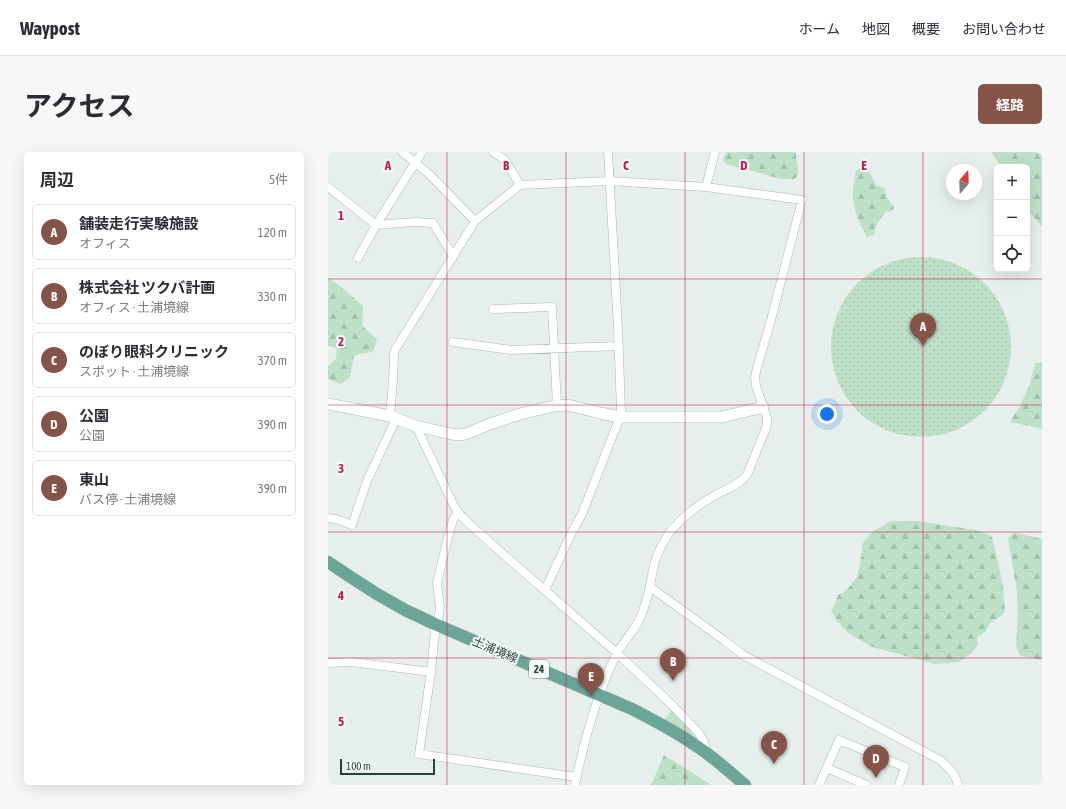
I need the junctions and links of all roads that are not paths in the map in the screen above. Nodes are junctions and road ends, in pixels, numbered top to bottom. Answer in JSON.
{"nodes":[{"id":1,"x":402,"y":152,"type":"edge"},
{"id":2,"x":422,"y":152,"type":"edge"},
{"id":3,"x":492,"y":152,"type":"edge"},
{"id":4,"x":608,"y":152,"type":"edge"},
{"id":5,"x":715,"y":152,"type":"edge"},
{"id":6,"x":416,"y":162,"type":"junction"},
{"id":7,"x":610,"y":181,"type":"junction"},
{"id":8,"x":520,"y":185,"type":"junction"},
{"id":9,"x":328,"y":186,"type":"edge"},
{"id":10,"x":706,"y":187,"type":"junction"},
{"id":11,"x":475,"y":221,"type":"junction"},
{"id":12,"x":376,"y":225,"type":"junction"},
{"id":13,"x":453,"y":256,"type":"junction"},
{"id":14,"x":358,"y":258,"type":"dead end"},
{"id":15,"x":493,"y":309,"type":"dead end"},
{"id":16,"x":453,"y":342,"type":"dead end"},
{"id":17,"x":619,"y":346,"type":"junction"},
{"id":18,"x":554,"y":348,"type":"junction"},
{"id":19,"x":328,"y":404,"type":"edge"},
{"id":20,"x":557,"y":405,"type":"junction"},
{"id":21,"x":763,"y":407,"type":"junction"},
{"id":22,"x":393,"y":417,"type":"junction"},
{"id":23,"x":620,"y":417,"type":"junction"},
{"id":24,"x":416,"y":426,"type":"junction"},
{"id":25,"x":458,"y":512,"type":"junction"},
{"id":26,"x":328,"y":518,"type":"edge"},
{"id":27,"x":328,"y":562,"type":"edge"},
{"id":28,"x":650,"y":587,"type":"junction"},
{"id":29,"x":545,"y":590,"type":"junction"},
{"id":30,"x":436,"y":625,"type":"junction"},
{"id":31,"x":617,"y":653,"type":"junction"},
{"id":32,"x":328,"y":663,"type":"edge"},
{"id":33,"x":431,"y":672,"type":"junction"},
{"id":34,"x":599,"y":695,"type":"junction"},
{"id":35,"x":705,"y":752,"type":"junction"},
{"id":36,"x":827,"y":768,"type":"junction"},
{"id":37,"x":576,"y":781,"type":"edge"},
{"id":38,"x":745,"y":785,"type":"edge"},
{"id":39,"x":819,"y":785,"type":"edge"},
{"id":40,"x":866,"y":785,"type":"edge"},
{"id":41,"x":899,"y":785,"type":"edge"},
{"id":42,"x":958,"y":785,"type":"edge"}],
"edges":[{"from":1,"to":6,"type":"street"},
{"from":2,"to":6,"type":"street"},
{"from":3,"to":8,"type":"street"},
{"from":4,"to":7,"type":"street"},
{"from":5,"to":10,"type":"street"},
{"from":6,"to":11,"type":"street"},
{"from":6,"to":12,"type":"street"},
{"from":7,"to":8,"type":"street"},
{"from":7,"to":10,"type":"street"},
{"from":7,"to":17,"type":"street"},
{"from":8,"to":11,"type":"street"},
{"from":9,"to":12,"type":"street"},
{"from":10,"to":21,"type":"street"},
{"from":11,"to":13,"type":"street"},
{"from":12,"to":13,"type":"street"},
{"from":12,"to":14,"type":"street"},
{"from":13,"to":22,"type":"street"},
{"from":15,"to":18,"type":"street"},
{"from":16,"to":18,"type":"street"},
{"from":17,"to":18,"type":"street"},
{"from":17,"to":23,"type":"street"},
{"from":18,"to":20,"type":"street"},
{"from":19,"to":22,"type":"street"},
{"from":20,"to":23,"type":"street"},
{"from":20,"to":24,"type":"street"},
{"from":21,"to":23,"type":"street"},
{"from":21,"to":28,"type":"street"},
{"from":22,"to":24,"type":"street"},
{"from":22,"to":26,"type":"street"},
{"from":23,"to":29,"type":"street"},
{"from":24,"to":25,"type":"street"},
{"from":25,"to":29,"type":"street"},
{"from":25,"to":30,"type":"street"},
{"from":27,"to":30,"type":"main road","name":"土浦境線","number":"24"},
{"from":28,"to":31,"type":"street"},
{"from":28,"to":42,"type":"street"},
{"from":29,"to":31,"type":"street"},
{"from":30,"to":33,"type":"street"},
{"from":30,"to":34,"type":"main road","name":"土浦境線","number":"24"},
{"from":31,"to":34,"type":"street"},
{"from":31,"to":35,"type":"street"},
{"from":32,"to":33,"type":"street"},
{"from":33,"to":37,"type":"street"},
{"from":34,"to":35,"type":"main road","name":"土浦境線","number":"24"},
{"from":34,"to":37,"type":"street"},
{"from":35,"to":38,"type":"main road","name":"土浦境線","number":"24"},
{"from":36,"to":39,"type":"street"},
{"from":36,"to":40,"type":"street"},
{"from":36,"to":41,"type":"street"}]}
